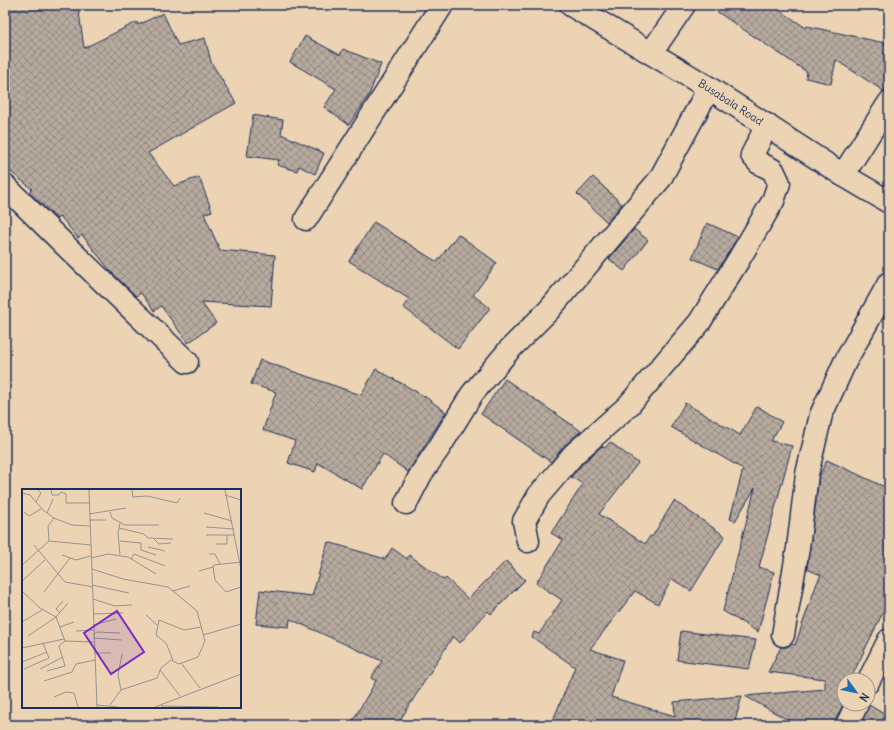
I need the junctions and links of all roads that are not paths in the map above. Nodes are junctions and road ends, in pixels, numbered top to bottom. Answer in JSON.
{"nodes":[{"id":1,"x":442,"y":5,"type":"edge"},
{"id":2,"x":571,"y":5,"type":"edge"},
{"id":3,"x":684,"y":5,"type":"edge"},
{"id":4,"x":651,"y":53,"type":"junction"},
{"id":5,"x":709,"y":88,"type":"junction"},
{"id":6,"x":889,"y":104,"type":"edge"},
{"id":7,"x":767,"y":125,"type":"junction"},
{"id":8,"x":843,"y":175,"type":"junction"},
{"id":9,"x":5,"y":186,"type":"edge"},
{"id":10,"x":889,"y":202,"type":"edge"},
{"id":11,"x":306,"y":219,"type":"dead end"},
{"id":12,"x":889,"y":283,"type":"edge"},
{"id":13,"x":187,"y":362,"type":"dead end"},
{"id":14,"x":406,"y":503,"type":"dead end"},
{"id":15,"x":528,"y":542,"type":"dead end"},
{"id":16,"x":783,"y":635,"type":"dead end"},
{"id":17,"x":889,"y":640,"type":"edge"},
{"id":18,"x":873,"y":672,"type":"edge"},
{"id":19,"x":853,"y":712,"type":"edge"},
{"id":20,"x":847,"y":725,"type":"edge"}],
"edges":[{"from":1,"to":11,"type":"street"},
{"from":2,"to":4,"type":"street","name":"Busabala Road"},
{"from":3,"to":4,"type":"street"},
{"from":4,"to":5,"type":"street","name":"Busabala Road"},
{"from":5,"to":7,"type":"street","name":"Busabala Road"},
{"from":5,"to":14,"type":"street"},
{"from":6,"to":8,"type":"street"},
{"from":7,"to":8,"type":"street","name":"Busabala Road"},
{"from":7,"to":15,"type":"street"},
{"from":8,"to":10,"type":"street","name":"Busabala Road"},
{"from":9,"to":13,"type":"street"},
{"from":12,"to":16,"type":"street"},
{"from":17,"to":18,"type":"street"},
{"from":19,"to":20,"type":"street"}]}
